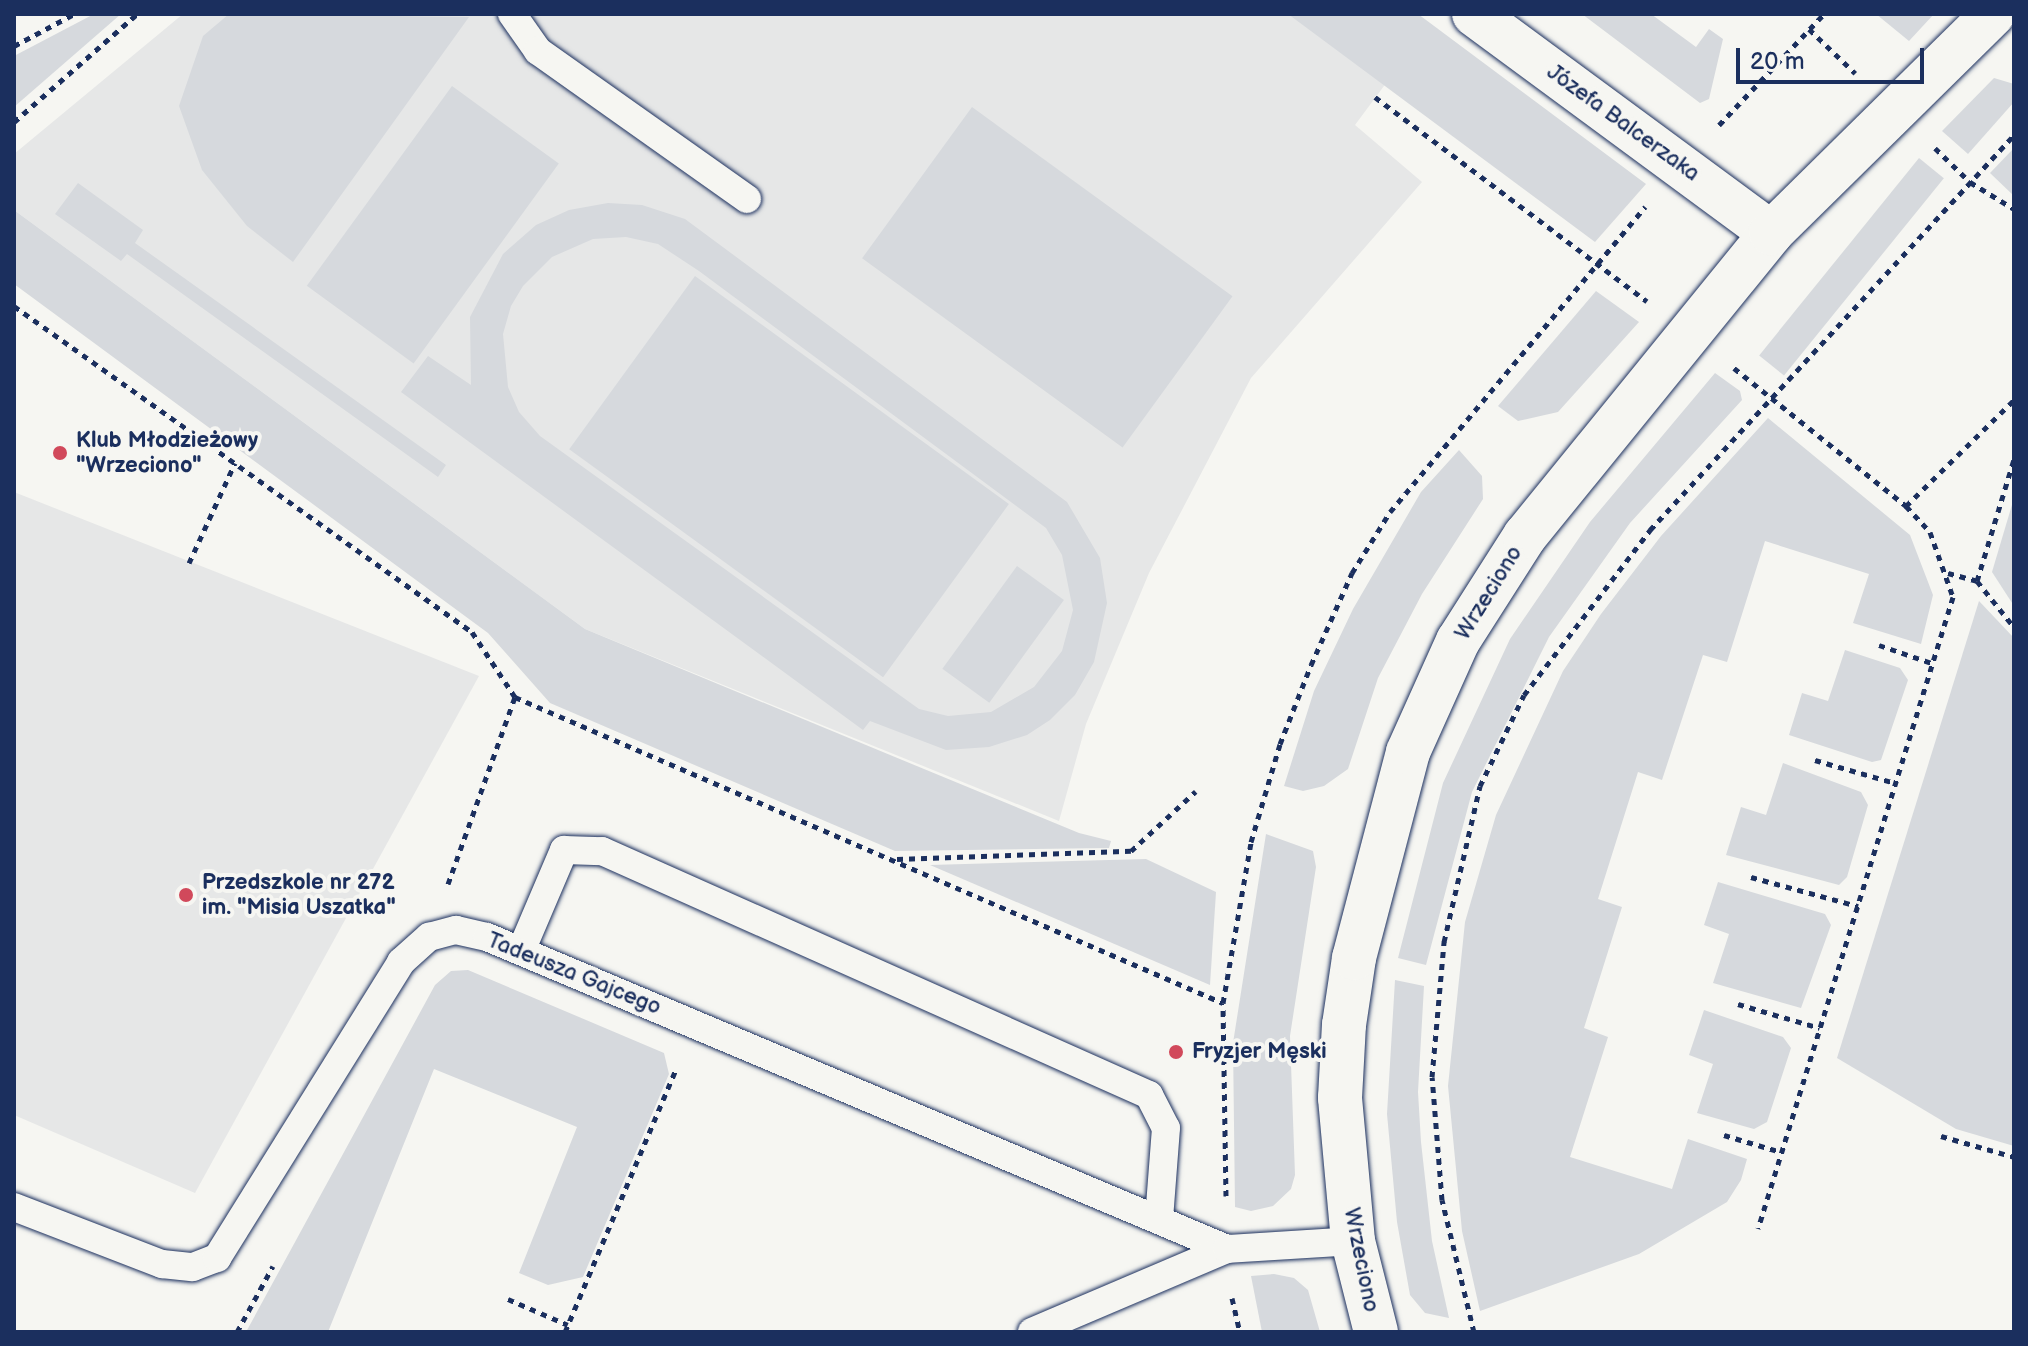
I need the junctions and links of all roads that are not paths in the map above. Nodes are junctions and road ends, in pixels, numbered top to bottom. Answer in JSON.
{"nodes":[{"id":1,"x":512,"y":14,"type":"edge"},
{"id":2,"x":1474,"y":14,"type":"edge"},
{"id":3,"x":1993,"y":14,"type":"edge"},
{"id":4,"x":747,"y":199,"type":"dead end"},
{"id":5,"x":1771,"y":233,"type":"junction"},
{"id":6,"x":521,"y":951,"type":"junction"},
{"id":7,"x":14,"y":1207,"type":"edge"},
{"id":8,"x":1159,"y":1220,"type":"junction"},
{"id":9,"x":1353,"y":1241,"type":"junction"},
{"id":10,"x":1227,"y":1249,"type":"junction"},
{"id":11,"x":1032,"y":1332,"type":"edge"},
{"id":12,"x":1376,"y":1332,"type":"edge"}],
"edges":[{"from":1,"to":4,"type":"lane"},
{"from":2,"to":5,"type":"street","name":"Józefa Balcerzaka"},
{"from":3,"to":5,"type":"street","name":"Wrzeciono"},
{"from":5,"to":9,"type":"street","name":"Wrzeciono"},
{"from":6,"to":7,"type":"lane","name":"Tadeusza Gajcego"},
{"from":6,"to":8,"type":"lane","name":"Tadeusza Gajcego"},
{"from":6,"to":8,"type":"lane"},
{"from":8,"to":10,"type":"lane","name":"Tadeusza Gajcego"},
{"from":9,"to":10,"type":"lane","name":"Tadeusza Gajcego"},
{"from":9,"to":12,"type":"street","name":"Wrzeciono"},
{"from":10,"to":11,"type":"lane","name":"Tadeusza Gajcego"}]}
